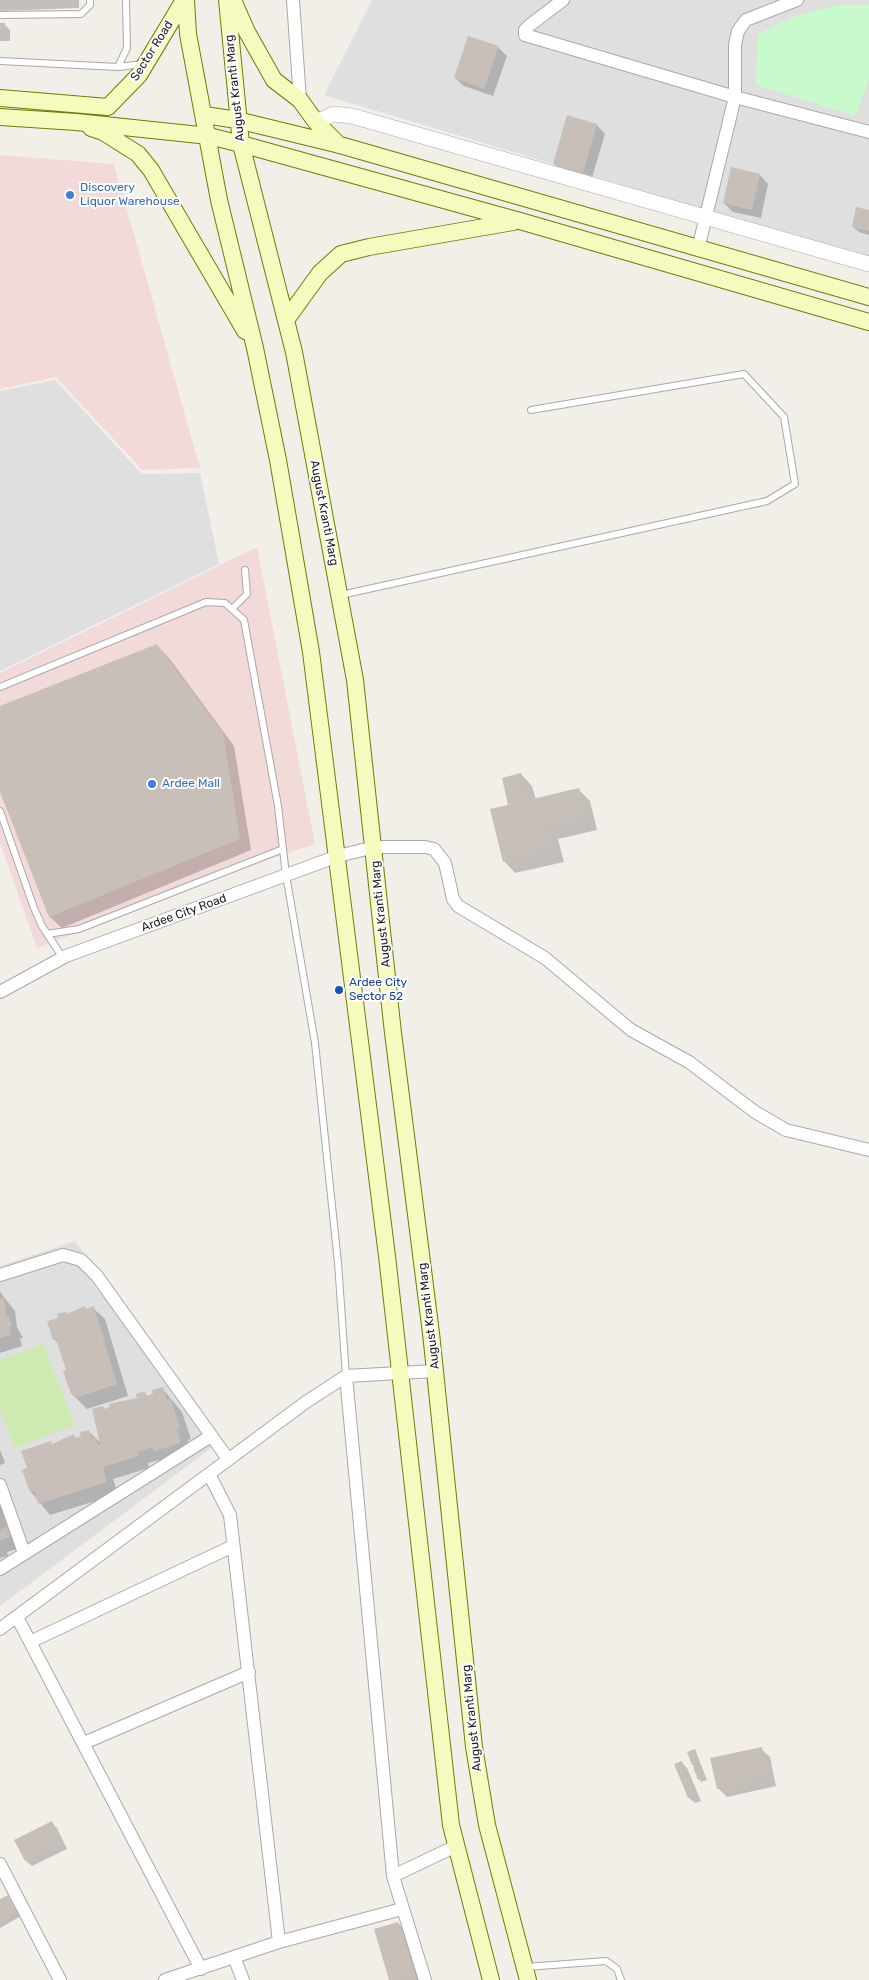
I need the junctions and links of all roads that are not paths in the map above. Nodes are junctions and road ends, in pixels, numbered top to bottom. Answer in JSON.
{"nodes":[{"id":1,"x":90,"y":0,"type":"edge"},
{"id":2,"x":126,"y":0,"type":"edge"},
{"id":3,"x":185,"y":0,"type":"edge"},
{"id":4,"x":227,"y":0,"type":"edge"},
{"id":5,"x":233,"y":0,"type":"edge"},
{"id":6,"x":293,"y":0,"type":"edge"},
{"id":7,"x":563,"y":0,"type":"edge"},
{"id":8,"x":797,"y":0,"type":"edge"},
{"id":9,"x":0,"y":15,"type":"edge"},
{"id":10,"x":0,"y":61,"type":"edge"},
{"id":11,"x":146,"y":64,"type":"junction"},
{"id":12,"x":118,"y":67,"type":"junction"},
{"id":13,"x":735,"y":97,"type":"junction"},
{"id":14,"x":0,"y":98,"type":"edge"},
{"id":15,"x":300,"y":100,"type":"junction"},
{"id":16,"x":205,"y":115,"type":"junction"},
{"id":17,"x":0,"y":117,"type":"edge"},
{"id":18,"x":237,"y":120,"type":"junction"},
{"id":19,"x":76,"y":122,"type":"junction"},
{"id":20,"x":316,"y":122,"type":"junction"},
{"id":21,"x":868,"y":129,"type":"edge"},
{"id":22,"x":209,"y":136,"type":"junction"},
{"id":23,"x":241,"y":144,"type":"junction"},
{"id":24,"x":340,"y":145,"type":"junction"},
{"id":25,"x":706,"y":217,"type":"junction"},
{"id":26,"x":520,"y":221,"type":"junction"},
{"id":27,"x":698,"y":248,"type":"junction"},
{"id":28,"x":869,"y":264,"type":"edge"},
{"id":29,"x":869,"y":296,"type":"edge"},
{"id":30,"x":286,"y":320,"type":"junction"},
{"id":31,"x":869,"y":322,"type":"edge"},
{"id":32,"x":255,"y":348,"type":"junction"},
{"id":33,"x":531,"y":410,"type":"dead end"},
{"id":34,"x":245,"y":570,"type":"dead end"},
{"id":35,"x":339,"y":595,"type":"junction"},
{"id":36,"x":232,"y":609,"type":"junction"},
{"id":37,"x":0,"y":687,"type":"edge"},
{"id":38,"x":0,"y":812,"type":"edge"},
{"id":39,"x":375,"y":847,"type":"junction"},
{"id":40,"x":283,"y":849,"type":"junction"},
{"id":41,"x":338,"y":856,"type":"junction"},
{"id":42,"x":286,"y":875,"type":"junction"},
{"id":43,"x":47,"y":934,"type":"junction"},
{"id":44,"x":63,"y":958,"type":"junction"},
{"id":45,"x":0,"y":992,"type":"edge"},
{"id":46,"x":869,"y":1150,"type":"edge"},
{"id":47,"x":0,"y":1275,"type":"edge"},
{"id":48,"x":435,"y":1371,"type":"junction"},
{"id":49,"x":400,"y":1372,"type":"junction"},
{"id":50,"x":346,"y":1376,"type":"junction"},
{"id":51,"x":211,"y":1436,"type":"junction"},
{"id":52,"x":228,"y":1459,"type":"junction"},
{"id":53,"x":209,"y":1474,"type":"junction"},
{"id":54,"x":0,"y":1485,"type":"edge"},
{"id":55,"x":234,"y":1546,"type":"junction"},
{"id":56,"x":24,"y":1553,"type":"junction"},
{"id":57,"x":0,"y":1569,"type":"edge"},
{"id":58,"x":17,"y":1618,"type":"junction"},
{"id":59,"x":0,"y":1630,"type":"edge"},
{"id":60,"x":30,"y":1642,"type":"junction"},
{"id":61,"x":249,"y":1672,"type":"junction"},
{"id":62,"x":84,"y":1743,"type":"junction"},
{"id":63,"x":456,"y":1846,"type":"junction"},
{"id":64,"x":0,"y":1864,"type":"edge"},
{"id":65,"x":394,"y":1876,"type":"junction"},
{"id":66,"x":402,"y":1909,"type":"junction"},
{"id":67,"x":280,"y":1942,"type":"junction"},
{"id":68,"x":234,"y":1958,"type":"junction"},
{"id":69,"x":200,"y":1968,"type":"junction"},
{"id":70,"x":526,"y":1974,"type":"edge"},
{"id":71,"x":60,"y":1980,"type":"edge"},
{"id":72,"x":166,"y":1980,"type":"edge"},
{"id":73,"x":244,"y":1980,"type":"edge"},
{"id":74,"x":425,"y":1980,"type":"edge"},
{"id":75,"x":491,"y":1980,"type":"edge"},
{"id":76,"x":621,"y":1980,"type":"edge"}],
"edges":[{"from":1,"to":9,"type":"lane"},
{"from":2,"to":12,"type":"lane"},
{"from":3,"to":11,"type":"main road","name":"Sector Road"},
{"from":3,"to":16,"type":"main road"},
{"from":4,"to":18,"type":"main road","name":"August Kranti Marg"},
{"from":5,"to":15,"type":"main road"},
{"from":6,"to":15,"type":"street"},
{"from":7,"to":13,"type":"street"},
{"from":8,"to":13,"type":"street"},
{"from":10,"to":12,"type":"lane"},
{"from":11,"to":12,"type":"lane"},
{"from":11,"to":14,"type":"main road","name":"Sector Road"},
{"from":13,"to":21,"type":"street"},
{"from":13,"to":25,"type":"street"},
{"from":15,"to":20,"type":"main road"},
{"from":16,"to":18,"type":"main road"},
{"from":16,"to":22,"type":"main road"},
{"from":17,"to":19,"type":"main road"},
{"from":18,"to":23,"type":"main road","name":"August Kranti Marg"},
{"from":18,"to":24,"type":"main road"},
{"from":19,"to":22,"type":"main road"},
{"from":19,"to":32,"type":"main road"},
{"from":20,"to":24,"type":"main road"},
{"from":20,"to":25,"type":"street"},
{"from":22,"to":23,"type":"main road"},
{"from":22,"to":32,"type":"main road"},
{"from":23,"to":26,"type":"main road"},
{"from":23,"to":30,"type":"main road","name":"August Kranti Marg"},
{"from":24,"to":27,"type":"main road"},
{"from":25,"to":27,"type":"street"},
{"from":25,"to":28,"type":"street"},
{"from":26,"to":30,"type":"main road"},
{"from":26,"to":31,"type":"main road"},
{"from":27,"to":29,"type":"main road"},
{"from":30,"to":35,"type":"main road","name":"August Kranti Marg"},
{"from":32,"to":41,"type":"main road"},
{"from":33,"to":35,"type":"lane"},
{"from":34,"to":36,"type":"lane"},
{"from":35,"to":39,"type":"main road","name":"August Kranti Marg"},
{"from":36,"to":37,"type":"lane"},
{"from":36,"to":40,"type":"lane"},
{"from":38,"to":43,"type":"lane"},
{"from":39,"to":41,"type":"street","name":"Ardee City Road"},
{"from":39,"to":46,"type":"street","name":"Ardee City Road"},
{"from":39,"to":48,"type":"main road","name":"August Kranti Marg"},
{"from":40,"to":42,"type":"lane"},
{"from":40,"to":43,"type":"lane"},
{"from":41,"to":42,"type":"street","name":"Ardee City Road"},
{"from":41,"to":49,"type":"main road"},
{"from":42,"to":44,"type":"street","name":"Ardee City Road"},
{"from":42,"to":50,"type":"lane"},
{"from":43,"to":44,"type":"lane"},
{"from":44,"to":45,"type":"street","name":"Ardee City Road"},
{"from":47,"to":51,"type":"street"},
{"from":48,"to":49,"type":"street"},
{"from":48,"to":70,"type":"main road","name":"August Kranti Marg"},
{"from":49,"to":50,"type":"street"},
{"from":49,"to":63,"type":"main road"},
{"from":50,"to":52,"type":"street"},
{"from":50,"to":65,"type":"street"},
{"from":51,"to":52,"type":"street"},
{"from":51,"to":56,"type":"street"},
{"from":52,"to":53,"type":"street"},
{"from":53,"to":55,"type":"street"},
{"from":53,"to":58,"type":"street"},
{"from":54,"to":56,"type":"street"},
{"from":55,"to":60,"type":"street"},
{"from":55,"to":61,"type":"street"},
{"from":56,"to":57,"type":"street"},
{"from":58,"to":59,"type":"street"},
{"from":58,"to":60,"type":"street"},
{"from":60,"to":62,"type":"street"},
{"from":61,"to":62,"type":"street"},
{"from":61,"to":67,"type":"street"},
{"from":62,"to":69,"type":"street"},
{"from":63,"to":65,"type":"street"},
{"from":63,"to":75,"type":"main road"},
{"from":64,"to":71,"type":"street"},
{"from":65,"to":66,"type":"street"},
{"from":66,"to":67,"type":"street"},
{"from":66,"to":74,"type":"street"},
{"from":67,"to":68,"type":"street"},
{"from":68,"to":69,"type":"street"},
{"from":68,"to":73,"type":"street"},
{"from":69,"to":72,"type":"street"},
{"from":70,"to":76,"type":"lane"}]}
